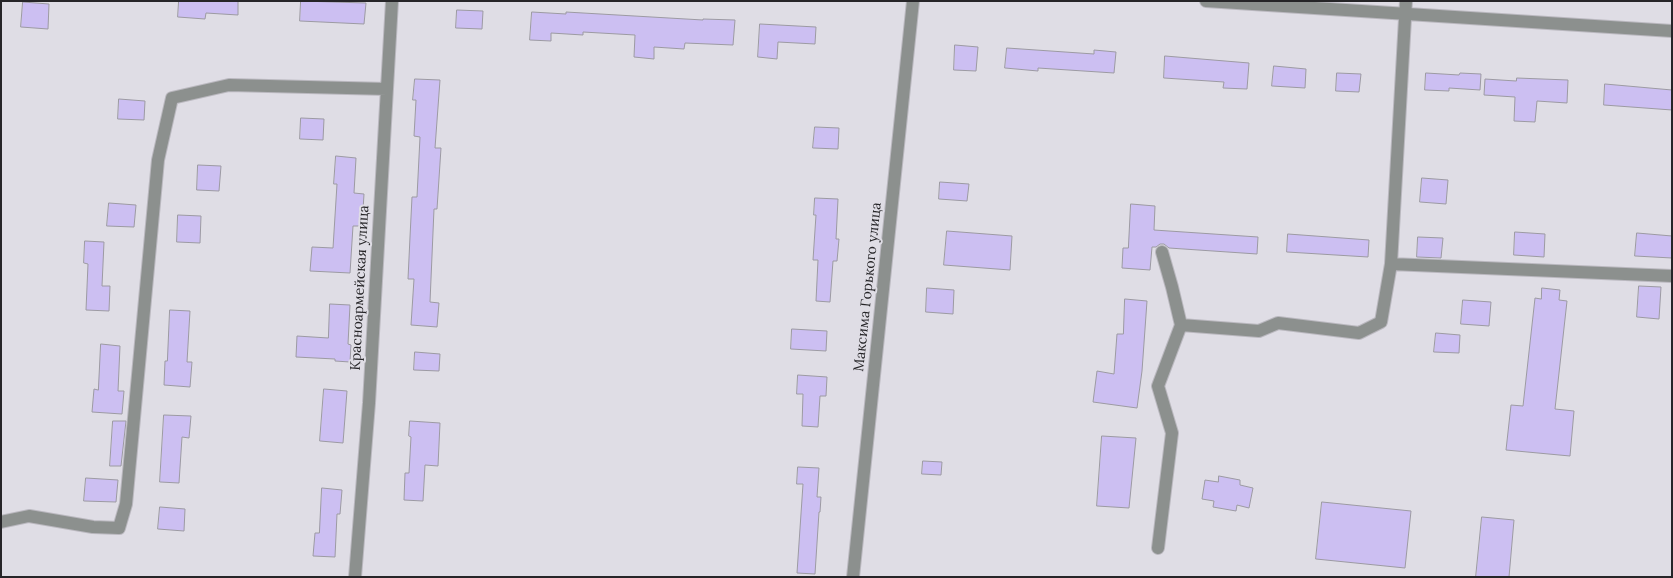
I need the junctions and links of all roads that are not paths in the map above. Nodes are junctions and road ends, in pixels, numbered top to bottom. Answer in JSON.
{"nodes":[{"id":1,"x":392,"y":1,"type":"edge"},
{"id":2,"x":914,"y":1,"type":"edge"},
{"id":3,"x":1206,"y":1,"type":"edge"},
{"id":4,"x":1405,"y":7,"type":"edge"},
{"id":5,"x":1672,"y":31,"type":"edge"},
{"id":6,"x":387,"y":89,"type":"junction"},
{"id":7,"x":1162,"y":252,"type":"dead end"},
{"id":8,"x":1391,"y":264,"type":"junction"},
{"id":9,"x":1672,"y":276,"type":"edge"},
{"id":10,"x":1181,"y":325,"type":"junction"},
{"id":11,"x":1,"y":522,"type":"edge"},
{"id":12,"x":1158,"y":548,"type":"dead end"},
{"id":13,"x":355,"y":577,"type":"edge"},
{"id":14,"x":852,"y":577,"type":"edge"}],
"edges":[{"from":1,"to":6,"type":"street","name":"Красноармейская улица"},
{"from":2,"to":14,"type":"street","name":"Максима Горького улица"},
{"from":3,"to":4,"type":"street"},
{"from":4,"to":5,"type":"street"},
{"from":4,"to":8,"type":"street"},
{"from":6,"to":11,"type":"street"},
{"from":6,"to":13,"type":"street","name":"Красноармейская улица"},
{"from":7,"to":10,"type":"street"},
{"from":8,"to":9,"type":"street"},
{"from":8,"to":10,"type":"street"},
{"from":10,"to":12,"type":"street"}]}
